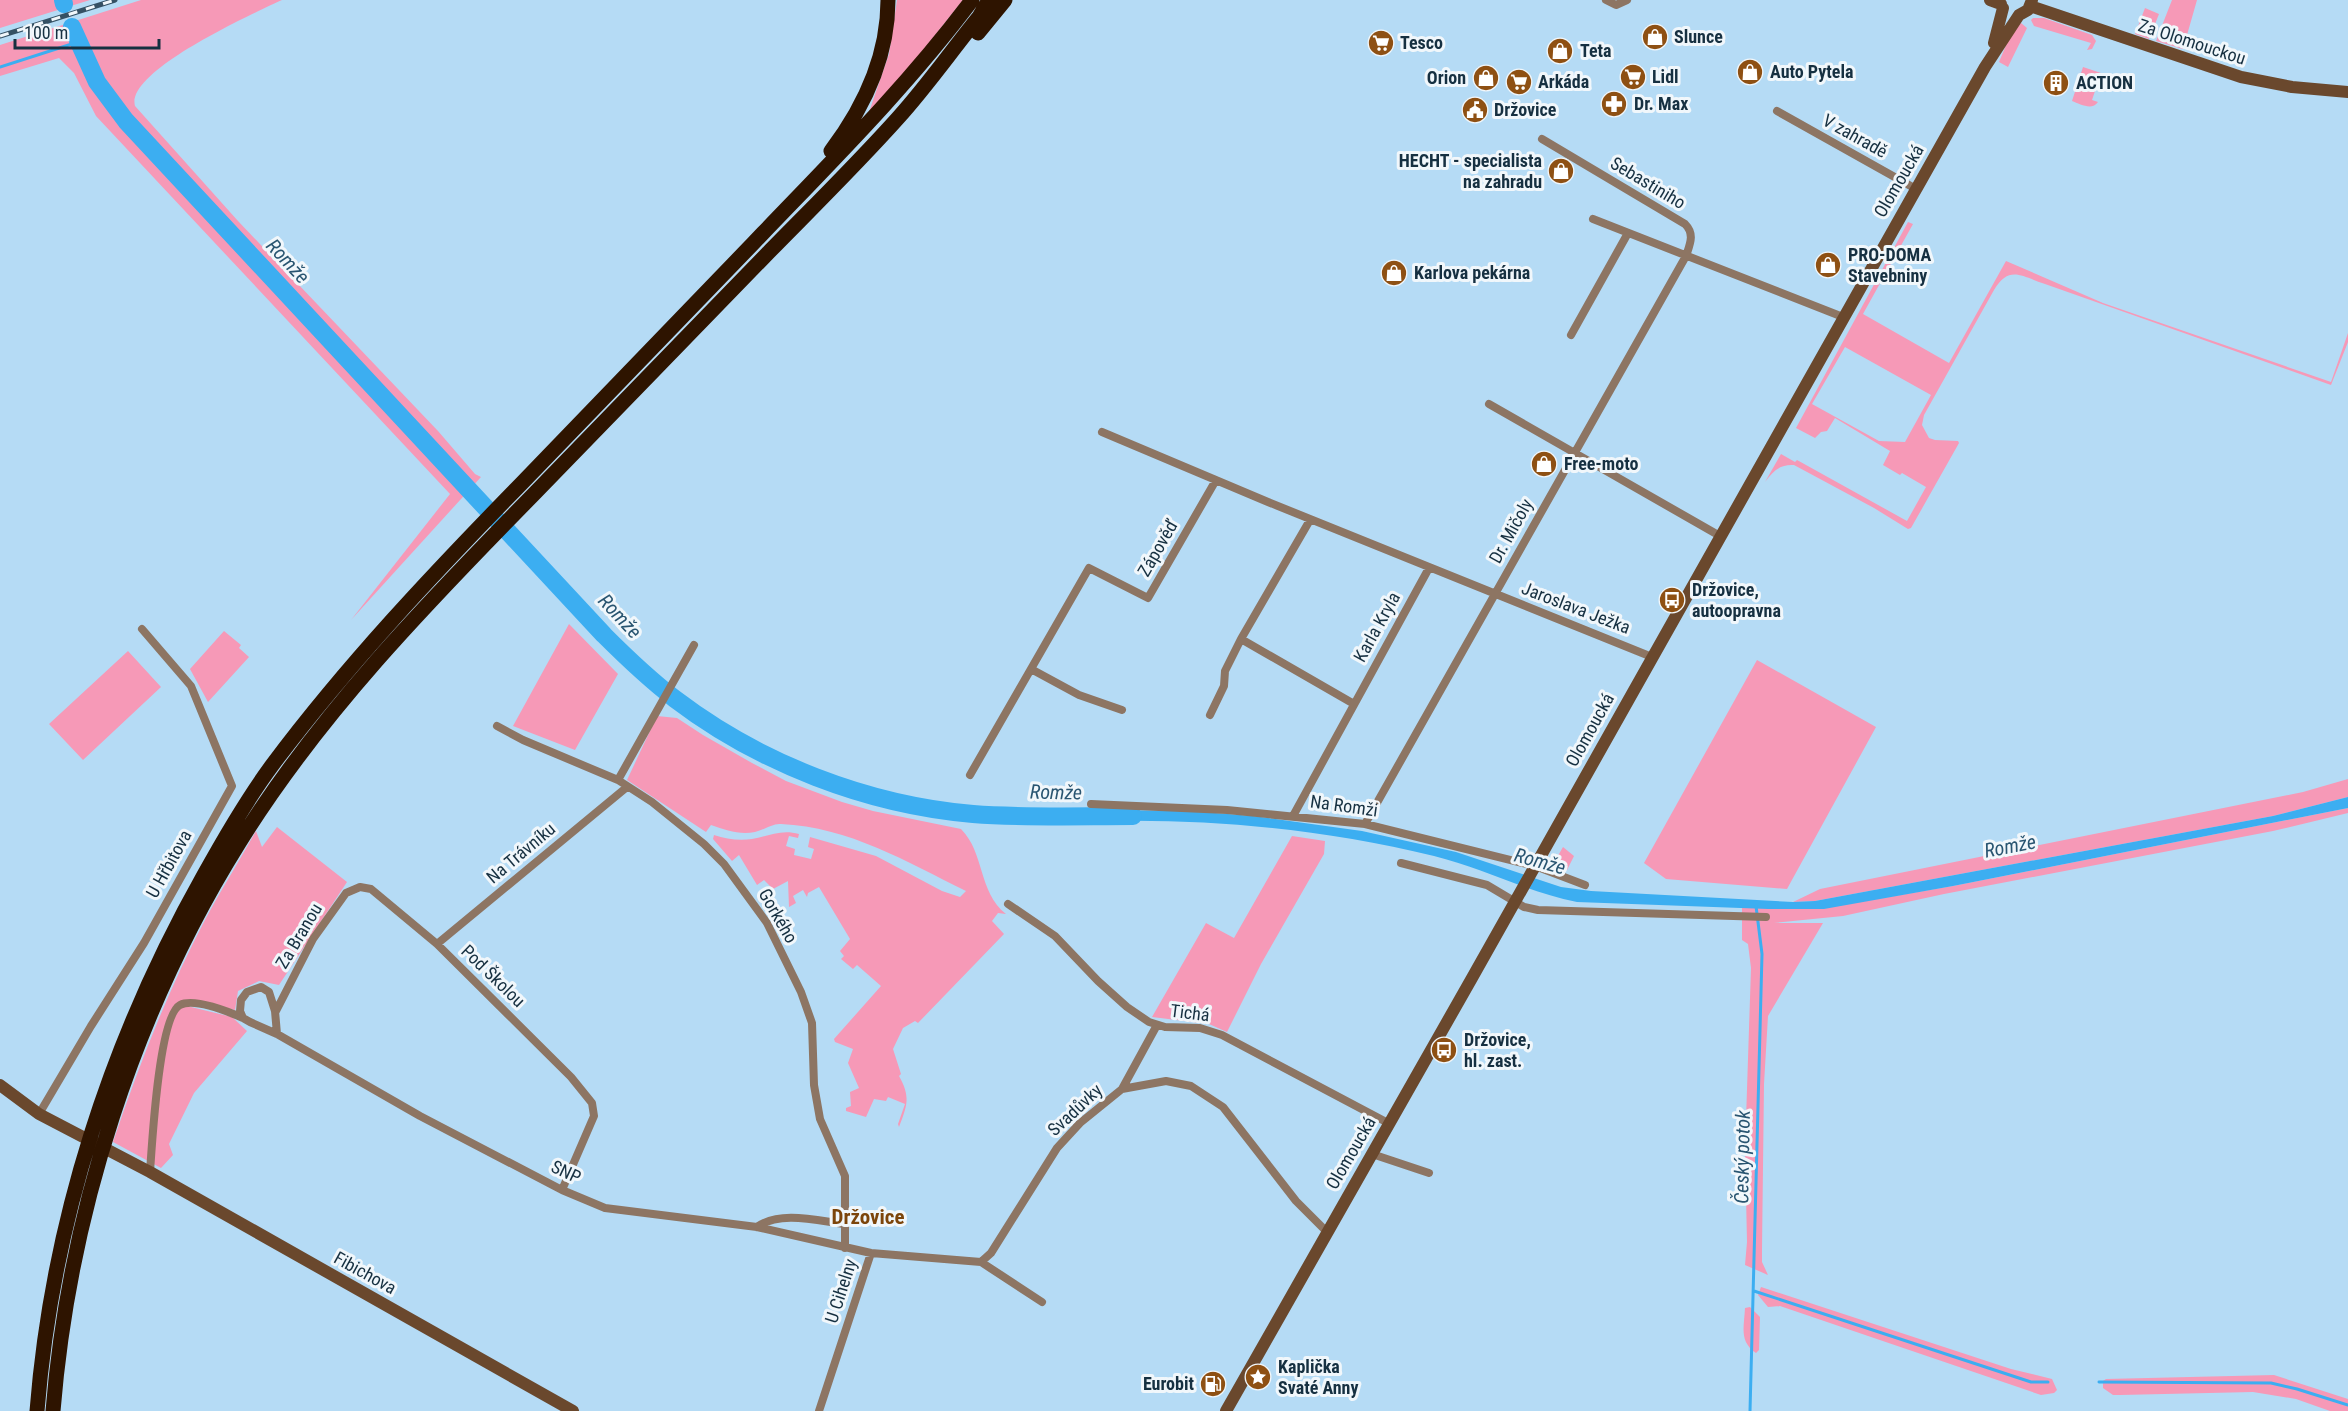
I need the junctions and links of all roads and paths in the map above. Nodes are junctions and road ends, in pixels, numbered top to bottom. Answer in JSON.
{"nodes":[{"id":1,"x":888,"y":0,"type":"edge"},
{"id":2,"x":972,"y":0,"type":"edge"},
{"id":3,"x":989,"y":0,"type":"edge"},
{"id":4,"x":1005,"y":0,"type":"edge"},
{"id":5,"x":1606,"y":0,"type":"edge"},
{"id":6,"x":1627,"y":0,"type":"edge"},
{"id":7,"x":1998,"y":3,"type":"edge"},
{"id":8,"x":2031,"y":3,"type":"edge"},
{"id":9,"x":2019,"y":15,"type":"junction"},
{"id":10,"x":1985,"y":67,"type":"junction"},
{"id":11,"x":2348,"y":92,"type":"edge"},
{"id":12,"x":1777,"y":111,"type":"dead end"},
{"id":13,"x":900,"y":116,"type":"junction"},
{"id":14,"x":1542,"y":139,"type":"dead end"},
{"id":15,"x":1916,"y":189,"type":"junction"},
{"id":16,"x":788,"y":207,"type":"junction"},
{"id":17,"x":1593,"y":219,"type":"dead end"},
{"id":18,"x":1628,"y":233,"type":"junction"},
{"id":19,"x":1686,"y":256,"type":"junction"},
{"id":20,"x":1843,"y":317,"type":"junction"},
{"id":21,"x":1571,"y":335,"type":"dead end"},
{"id":22,"x":1490,"y":404,"type":"dead end"},
{"id":23,"x":1102,"y":432,"type":"dead end"},
{"id":24,"x":1574,"y":452,"type":"junction"},
{"id":25,"x":1216,"y":480,"type":"junction"},
{"id":26,"x":1310,"y":520,"type":"junction"},
{"id":27,"x":1720,"y":536,"type":"junction"},
{"id":28,"x":1429,"y":568,"type":"junction"},
{"id":29,"x":1495,"y":594,"type":"junction"},
{"id":30,"x":142,"y":629,"type":"dead end"},
{"id":31,"x":1241,"y":639,"type":"junction"},
{"id":32,"x":694,"y":645,"type":"dead end"},
{"id":33,"x":1652,"y":657,"type":"junction"},
{"id":34,"x":1031,"y":669,"type":"junction"},
{"id":35,"x":1354,"y":704,"type":"junction"},
{"id":36,"x":1122,"y":710,"type":"dead end"},
{"id":37,"x":1210,"y":715,"type":"dead end"},
{"id":38,"x":497,"y":726,"type":"dead end"},
{"id":39,"x":970,"y":775,"type":"dead end"},
{"id":40,"x":618,"y":780,"type":"junction"},
{"id":41,"x":627,"y":787,"type":"junction"},
{"id":42,"x":1091,"y":804,"type":"dead end"},
{"id":43,"x":1293,"y":816,"type":"junction"},
{"id":44,"x":1365,"y":824,"type":"junction"},
{"id":45,"x":1401,"y":863,"type":"dead end"},
{"id":46,"x":1535,"y":866,"type":"junction"},
{"id":47,"x":1585,"y":885,"type":"dead end"},
{"id":48,"x":360,"y":887,"type":"joint"},
{"id":49,"x":1517,"y":898,"type":"junction"},
{"id":50,"x":1008,"y":904,"type":"dead end"},
{"id":51,"x":1766,"y":917,"type":"dead end"},
{"id":52,"x":437,"y":944,"type":"junction"},
{"id":53,"x":275,"y":1011,"type":"junction"},
{"id":54,"x":243,"y":1018,"type":"junction"},
{"id":55,"x":1156,"y":1025,"type":"junction"},
{"id":56,"x":277,"y":1034,"type":"junction"},
{"id":57,"x":0,"y":1085,"type":"edge"},
{"id":58,"x":1122,"y":1089,"type":"junction"},
{"id":59,"x":39,"y":1114,"type":"junction"},
{"id":60,"x":1390,"y":1124,"type":"junction"},
{"id":61,"x":1372,"y":1154,"type":"junction"},
{"id":62,"x":144,"y":1169,"type":"junction"},
{"id":63,"x":1429,"y":1173,"type":"dead end"},
{"id":64,"x":562,"y":1190,"type":"junction"},
{"id":65,"x":845,"y":1224,"type":"junction"},
{"id":66,"x":757,"y":1227,"type":"junction"},
{"id":67,"x":1327,"y":1232,"type":"junction"},
{"id":68,"x":845,"y":1248,"type":"junction"},
{"id":69,"x":871,"y":1253,"type":"junction"},
{"id":70,"x":981,"y":1262,"type":"junction"},
{"id":71,"x":1042,"y":1302,"type":"dead end"},
{"id":72,"x":37,"y":1411,"type":"edge"},
{"id":73,"x":53,"y":1411,"type":"edge"},
{"id":74,"x":573,"y":1411,"type":"edge"},
{"id":75,"x":819,"y":1411,"type":"edge"},
{"id":76,"x":1226,"y":1411,"type":"edge"}],
"edges":[{"from":1,"to":16,"type":"highway"},
{"from":2,"to":16,"type":"highway"},
{"from":3,"to":13,"type":"highway"},
{"from":4,"to":13,"type":"highway"},
{"from":5,"to":6,"type":"street"},
{"from":7,"to":9,"type":"street","name":"Olomoucká"},
{"from":7,"to":10,"type":"street","name":"Olomoucká"},
{"from":8,"to":9,"type":"street","name":"Olomoucká"},
{"from":8,"to":11,"type":"street","name":"Za Olomouckou"},
{"from":9,"to":10,"type":"street","name":"Olomoucká"},
{"from":10,"to":15,"type":"street","name":"Olomoucká"},
{"from":12,"to":15,"type":"street","name":"V zahradě"},
{"from":13,"to":73,"type":"highway"},
{"from":14,"to":19,"type":"street","name":"Sebastiniho"},
{"from":15,"to":20,"type":"street","name":"Olomoucká"},
{"from":16,"to":72,"type":"highway"},
{"from":17,"to":18,"type":"street"},
{"from":18,"to":19,"type":"street"},
{"from":18,"to":21,"type":"street"},
{"from":19,"to":20,"type":"street"},
{"from":19,"to":24,"type":"street","name":"Dr. Mičoly"},
{"from":20,"to":27,"type":"street","name":"Olomoucká"},
{"from":22,"to":24,"type":"street"},
{"from":23,"to":25,"type":"street","name":"Jaroslava Ježka"},
{"from":24,"to":27,"type":"street"},
{"from":24,"to":29,"type":"street","name":"Dr. Mičoly"},
{"from":25,"to":26,"type":"street","name":"Jaroslava Ježka"},
{"from":25,"to":34,"type":"street","name":"Zápověď"},
{"from":26,"to":28,"type":"street","name":"Jaroslava Ježka"},
{"from":26,"to":31,"type":"street"},
{"from":27,"to":33,"type":"street","name":"Olomoucká"},
{"from":28,"to":29,"type":"street","name":"Jaroslava Ježka"},
{"from":28,"to":35,"type":"street","name":"Karla Kryla"},
{"from":29,"to":33,"type":"street","name":"Jaroslava Ježka"},
{"from":29,"to":44,"type":"street","name":"Dr. Mičoly"},
{"from":30,"to":59,"type":"street","name":"U Hřbitova"},
{"from":31,"to":35,"type":"street"},
{"from":31,"to":37,"type":"street"},
{"from":32,"to":40,"type":"street"},
{"from":33,"to":46,"type":"street","name":"Olomoucká"},
{"from":34,"to":36,"type":"street"},
{"from":34,"to":39,"type":"street","name":"Zápověď"},
{"from":35,"to":43,"type":"street","name":"Karla Kryla"},
{"from":38,"to":40,"type":"street","name":"Gorkého"},
{"from":40,"to":41,"type":"street","name":"Gorkého"},
{"from":41,"to":52,"type":"street","name":"Na Trávníku"},
{"from":41,"to":65,"type":"street","name":"Gorkého"},
{"from":42,"to":43,"type":"street","name":"Na Romži"},
{"from":43,"to":44,"type":"street","name":"Na Romži"},
{"from":44,"to":46,"type":"street","name":"Na Romži"},
{"from":45,"to":49,"type":"street"},
{"from":46,"to":47,"type":"street","name":"Na Romži"},
{"from":46,"to":49,"type":"street","name":"Olomoucká"},
{"from":48,"to":52,"type":"street","name":"Pod Školou"},
{"from":48,"to":53,"type":"street","name":"Za Branou"},
{"from":49,"to":51,"type":"street"},
{"from":49,"to":60,"type":"street","name":"Olomoucká"},
{"from":50,"to":55,"type":"street","name":"Tichá"},
{"from":52,"to":64,"type":"street","name":"Pod Školou"},
{"from":53,"to":54,"type":"street"},
{"from":53,"to":56,"type":"street"},
{"from":54,"to":56,"type":"street","name":"SNP"},
{"from":54,"to":62,"type":"street","name":"SNP"},
{"from":55,"to":58,"type":"street"},
{"from":55,"to":60,"type":"street","name":"Tichá"},
{"from":56,"to":64,"type":"street","name":"SNP"},
{"from":57,"to":59,"type":"street","name":"Fibichova"},
{"from":58,"to":67,"type":"street","name":"Svadůvky"},
{"from":58,"to":70,"type":"street","name":"Svadůvky"},
{"from":59,"to":62,"type":"street","name":"Fibichova"},
{"from":60,"to":61,"type":"street","name":"Olomoucká"},
{"from":61,"to":63,"type":"street"},
{"from":61,"to":67,"type":"street","name":"Olomoucká"},
{"from":62,"to":74,"type":"street","name":"Fibichova"},
{"from":64,"to":66,"type":"street","name":"SNP"},
{"from":65,"to":66,"type":"street"},
{"from":65,"to":68,"type":"street","name":"Gorkého"},
{"from":66,"to":68,"type":"street","name":"SNP"},
{"from":67,"to":76,"type":"street","name":"Olomoucká"},
{"from":68,"to":69,"type":"street","name":"SNP"},
{"from":69,"to":70,"type":"street","name":"U Cihelny"},
{"from":69,"to":75,"type":"street","name":"U Cihelny"},
{"from":70,"to":71,"type":"street","name":"U Cihelny"}]}
